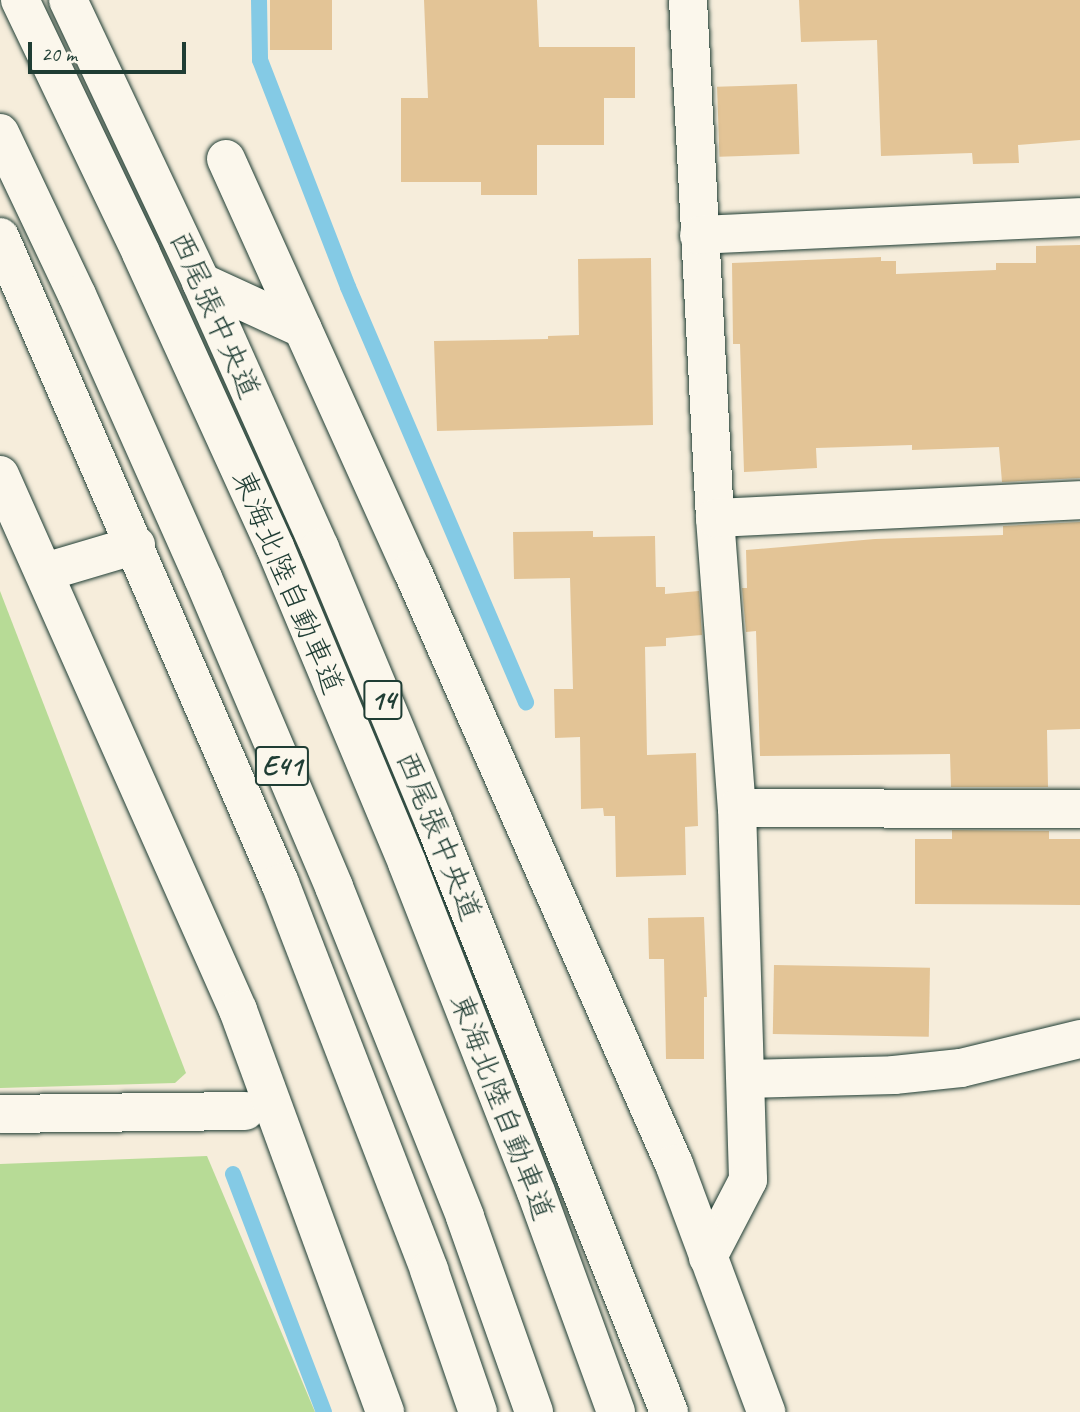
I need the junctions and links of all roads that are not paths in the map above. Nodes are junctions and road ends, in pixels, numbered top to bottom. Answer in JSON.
{"nodes":[{"id":1,"x":20,"y":0,"type":"edge"},
{"id":2,"x":68,"y":0,"type":"edge"},
{"id":3,"x":688,"y":0,"type":"edge"},
{"id":4,"x":0,"y":133,"type":"edge"},
{"id":5,"x":226,"y":159,"type":"dead end"},
{"id":6,"x":1080,"y":217,"type":"edge"},
{"id":7,"x":699,"y":234,"type":"junction"},
{"id":8,"x":0,"y":237,"type":"edge"},
{"id":9,"x":201,"y":282,"type":"junction"},
{"id":10,"x":303,"y":329,"type":"junction"},
{"id":11,"x":0,"y":475,"type":"edge"},
{"id":12,"x":1080,"y":500,"type":"edge"},
{"id":13,"x":715,"y":518,"type":"junction"},
{"id":14,"x":136,"y":545,"type":"junction"},
{"id":15,"x":45,"y":572,"type":"junction"},
{"id":16,"x":737,"y":808,"type":"junction"},
{"id":17,"x":1080,"y":809,"type":"edge"},
{"id":18,"x":1080,"y":1039,"type":"edge"},
{"id":19,"x":746,"y":1079,"type":"junction"},
{"id":20,"x":245,"y":1111,"type":"dead end"},
{"id":21,"x":0,"y":1115,"type":"edge"},
{"id":22,"x":708,"y":1257,"type":"junction"},
{"id":23,"x":386,"y":1412,"type":"edge"},
{"id":24,"x":478,"y":1412,"type":"edge"},
{"id":25,"x":534,"y":1412,"type":"edge"},
{"id":26,"x":616,"y":1412,"type":"edge"},
{"id":27,"x":669,"y":1412,"type":"edge"},
{"id":28,"x":766,"y":1412,"type":"edge"}],
"edges":[{"from":1,"to":26,"type":"main road","name":"東海北陸自動車道","number":"E41"},
{"from":2,"to":9,"type":"main road","name":"西尾張中央道","number":"14"},
{"from":3,"to":7,"type":"main road"},
{"from":4,"to":25,"type":"main road","number":"E41"},
{"from":5,"to":10,"type":"main road"},
{"from":6,"to":7,"type":"main road"},
{"from":7,"to":13,"type":"main road"},
{"from":8,"to":14,"type":"main road"},
{"from":9,"to":10,"type":"main road"},
{"from":9,"to":27,"type":"main road","name":"西尾張中央道","number":"14"},
{"from":10,"to":22,"type":"main road"},
{"from":11,"to":15,"type":"main road"},
{"from":12,"to":13,"type":"main road"},
{"from":13,"to":16,"type":"main road"},
{"from":14,"to":15,"type":"main road"},
{"from":14,"to":24,"type":"main road"},
{"from":15,"to":23,"type":"main road"},
{"from":16,"to":17,"type":"main road"},
{"from":16,"to":19,"type":"main road"},
{"from":18,"to":19,"type":"main road"},
{"from":19,"to":22,"type":"main road"},
{"from":20,"to":21,"type":"main road"},
{"from":22,"to":28,"type":"main road"}]}
